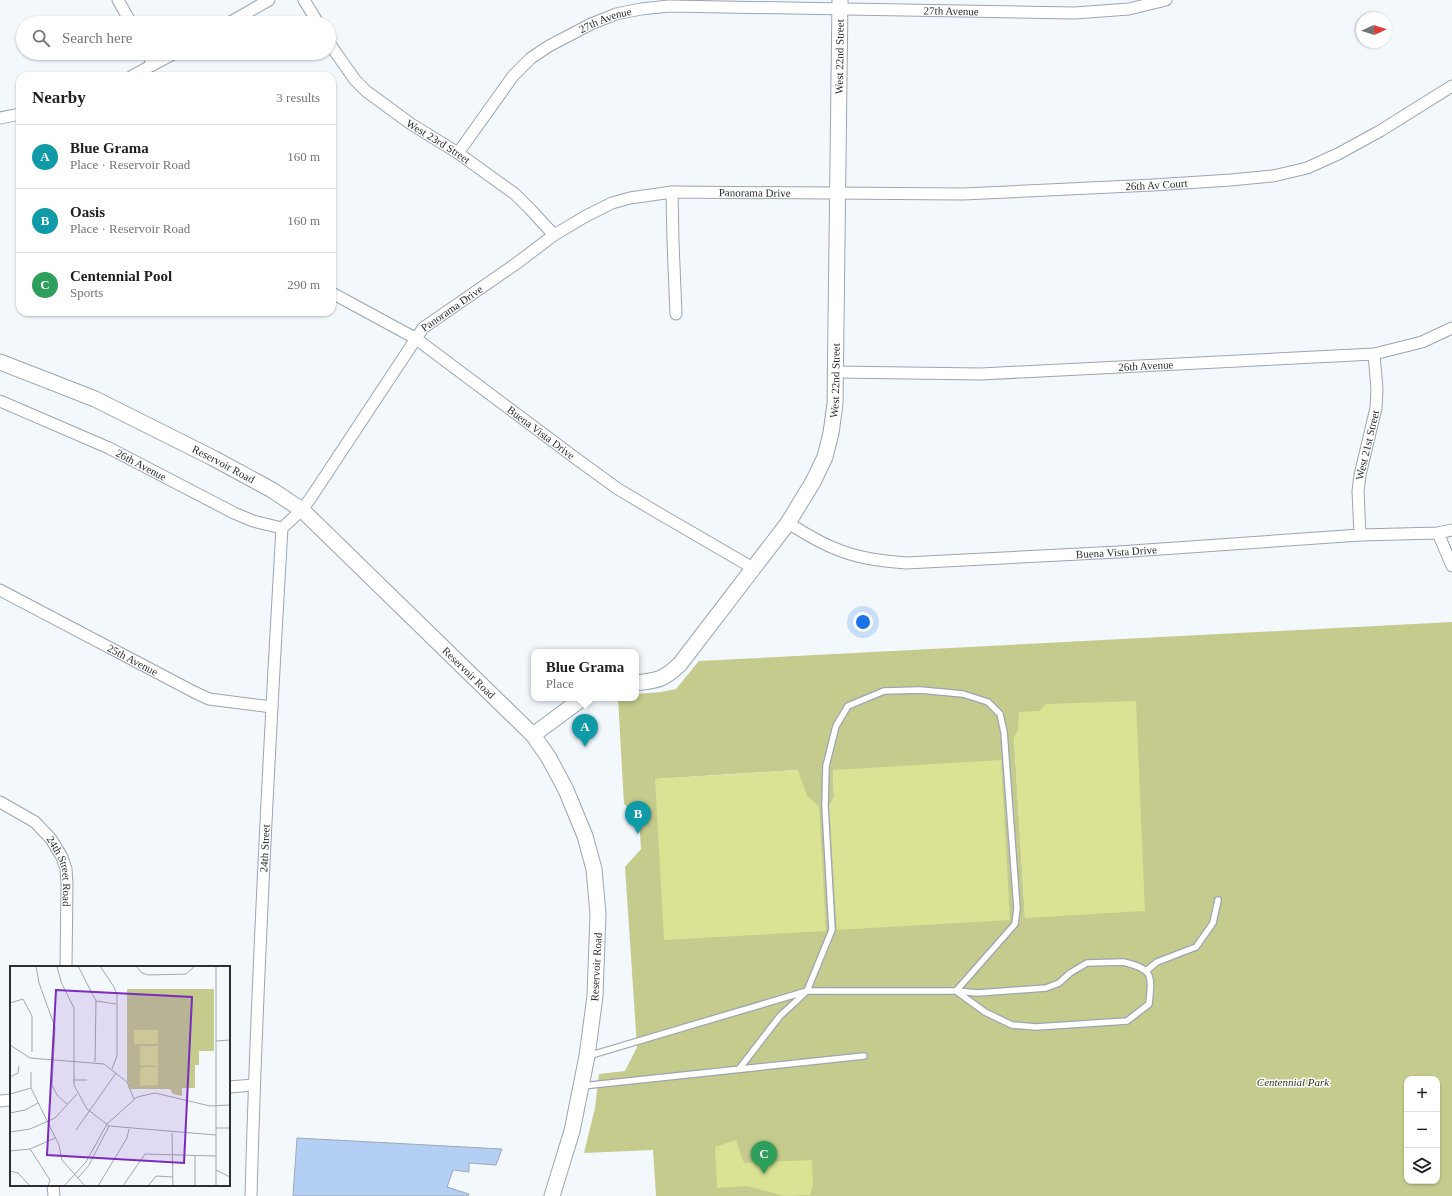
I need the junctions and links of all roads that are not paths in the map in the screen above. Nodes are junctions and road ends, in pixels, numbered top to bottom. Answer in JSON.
{"nodes":[{"id":1,"x":118,"y":0,"type":"edge"},
{"id":2,"x":269,"y":0,"type":"edge"},
{"id":3,"x":304,"y":0,"type":"edge"},
{"id":4,"x":1166,"y":0,"type":"edge"},
{"id":5,"x":840,"y":4,"type":"edge"},
{"id":6,"x":127,"y":16,"type":"edge"},
{"id":7,"x":241,"y":16,"type":"edge"},
{"id":8,"x":314,"y":16,"type":"edge"},
{"id":9,"x":336,"y":53,"type":"edge"},
{"id":10,"x":151,"y":60,"type":"edge"},
{"id":11,"x":161,"y":60,"type":"edge"},
{"id":12,"x":153,"y":64,"type":"junction"},
{"id":13,"x":139,"y":72,"type":"edge"},
{"id":14,"x":1452,"y":86,"type":"edge"},
{"id":15,"x":16,"y":115,"type":"edge"},
{"id":16,"x":0,"y":118,"type":"edge"},
{"id":17,"x":458,"y":153,"type":"junction"},
{"id":18,"x":672,"y":192,"type":"junction"},
{"id":19,"x":838,"y":193,"type":"junction"},
{"id":20,"x":554,"y":235,"type":"junction"},
{"id":21,"x":336,"y":295,"type":"edge"},
{"id":22,"x":676,"y":314,"type":"dead end"},
{"id":23,"x":1452,"y":328,"type":"edge"},
{"id":24,"x":415,"y":338,"type":"junction"},
{"id":25,"x":1374,"y":354,"type":"junction"},
{"id":26,"x":0,"y":362,"type":"edge"},
{"id":27,"x":835,"y":372,"type":"junction"},
{"id":28,"x":0,"y":401,"type":"edge"},
{"id":29,"x":302,"y":510,"type":"junction"},
{"id":30,"x":788,"y":523,"type":"junction"},
{"id":31,"x":282,"y":528,"type":"junction"},
{"id":32,"x":1452,"y":530,"type":"edge"},
{"id":33,"x":1438,"y":533,"type":"junction"},
{"id":34,"x":1360,"y":535,"type":"junction"},
{"id":35,"x":1452,"y":566,"type":"edge"},
{"id":36,"x":753,"y":568,"type":"junction"},
{"id":37,"x":0,"y":590,"type":"edge"},
{"id":38,"x":639,"y":682,"type":"edge"},
{"id":39,"x":579,"y":701,"type":"edge"},
{"id":40,"x":272,"y":707,"type":"junction"},
{"id":41,"x":533,"y":735,"type":"junction"},
{"id":42,"x":0,"y":802,"type":"edge"},
{"id":43,"x":1218,"y":900,"type":"dead end"},
{"id":44,"x":66,"y":966,"type":"edge"},
{"id":45,"x":1146,"y":971,"type":"junction"},
{"id":46,"x":956,"y":990,"type":"junction"},
{"id":47,"x":807,"y":991,"type":"junction"},
{"id":48,"x":588,"y":1056,"type":"junction"},
{"id":49,"x":864,"y":1056,"type":"dead end"},
{"id":50,"x":740,"y":1069,"type":"junction"},
{"id":51,"x":254,"y":1086,"type":"junction"},
{"id":52,"x":582,"y":1086,"type":"junction"},
{"id":53,"x":230,"y":1087,"type":"edge"},
{"id":54,"x":10,"y":1100,"type":"edge"},
{"id":55,"x":0,"y":1101,"type":"edge"},
{"id":56,"x":252,"y":1196,"type":"edge"},
{"id":57,"x":552,"y":1196,"type":"edge"}],
"edges":[{"from":1,"to":6,"type":"street"},
{"from":2,"to":7,"type":"street"},
{"from":3,"to":8,"type":"street"},
{"from":4,"to":5,"type":"street","name":"27th Avenue"},
{"from":5,"to":17,"type":"street","name":"27th Avenue"},
{"from":5,"to":19,"type":"street","name":"West 22nd Street"},
{"from":9,"to":17,"type":"street","name":"West 23rd Street"},
{"from":10,"to":12,"type":"street"},
{"from":11,"to":12,"type":"street"},
{"from":12,"to":13,"type":"street"},
{"from":14,"to":19,"type":"street","name":"26th Av Court"},
{"from":15,"to":16,"type":"street"},
{"from":17,"to":20,"type":"street","name":"West 23rd Street"},
{"from":18,"to":19,"type":"street","name":"Panorama Drive"},
{"from":18,"to":20,"type":"street","name":"Panorama Drive"},
{"from":18,"to":22,"type":"street"},
{"from":19,"to":27,"type":"street","name":"West 22nd Street"},
{"from":20,"to":24,"type":"street","name":"Panorama Drive"},
{"from":21,"to":24,"type":"street","name":"Buena Vista Drive"},
{"from":23,"to":25,"type":"street","name":"26th Avenue"},
{"from":24,"to":29,"type":"street","name":"Panorama Drive"},
{"from":24,"to":36,"type":"street","name":"Buena Vista Drive"},
{"from":25,"to":27,"type":"street","name":"26th Avenue"},
{"from":25,"to":34,"type":"street","name":"West 21st Street"},
{"from":26,"to":29,"type":"street","name":"Reservoir Road"},
{"from":27,"to":30,"type":"street","name":"West 22nd Street"},
{"from":28,"to":31,"type":"street","name":"26th Avenue"},
{"from":29,"to":31,"type":"street"},
{"from":29,"to":41,"type":"street","name":"Reservoir Road"},
{"from":30,"to":34,"type":"street","name":"Buena Vista Drive"},
{"from":30,"to":36,"type":"street","name":"West 22nd Street"},
{"from":31,"to":40,"type":"street","name":"24th Street"},
{"from":32,"to":33,"type":"street","name":"Buena Vista Drive"},
{"from":33,"to":34,"type":"street","name":"Buena Vista Drive"},
{"from":33,"to":35,"type":"street"},
{"from":36,"to":38,"type":"street","name":"West 22nd Street"},
{"from":37,"to":40,"type":"street","name":"25th Avenue"},
{"from":39,"to":41,"type":"street"},
{"from":40,"to":51,"type":"street","name":"24th Street"},
{"from":41,"to":48,"type":"street","name":"Reservoir Road"},
{"from":42,"to":44,"type":"street","name":"24th Street Road"},
{"from":43,"to":45,"type":"lane"},
{"from":45,"to":46,"type":"lane"},
{"from":45,"to":46,"type":"lane"},
{"from":46,"to":47,"type":"lane"},
{"from":46,"to":47,"type":"lane"},
{"from":47,"to":48,"type":"lane"},
{"from":47,"to":50,"type":"lane"},
{"from":48,"to":52,"type":"street","name":"Reservoir Road"},
{"from":49,"to":50,"type":"lane"},
{"from":50,"to":52,"type":"lane"},
{"from":51,"to":53,"type":"street"},
{"from":51,"to":56,"type":"street","name":"24th Street"},
{"from":52,"to":57,"type":"street","name":"Reservoir Road"},
{"from":54,"to":55,"type":"street"}]}
